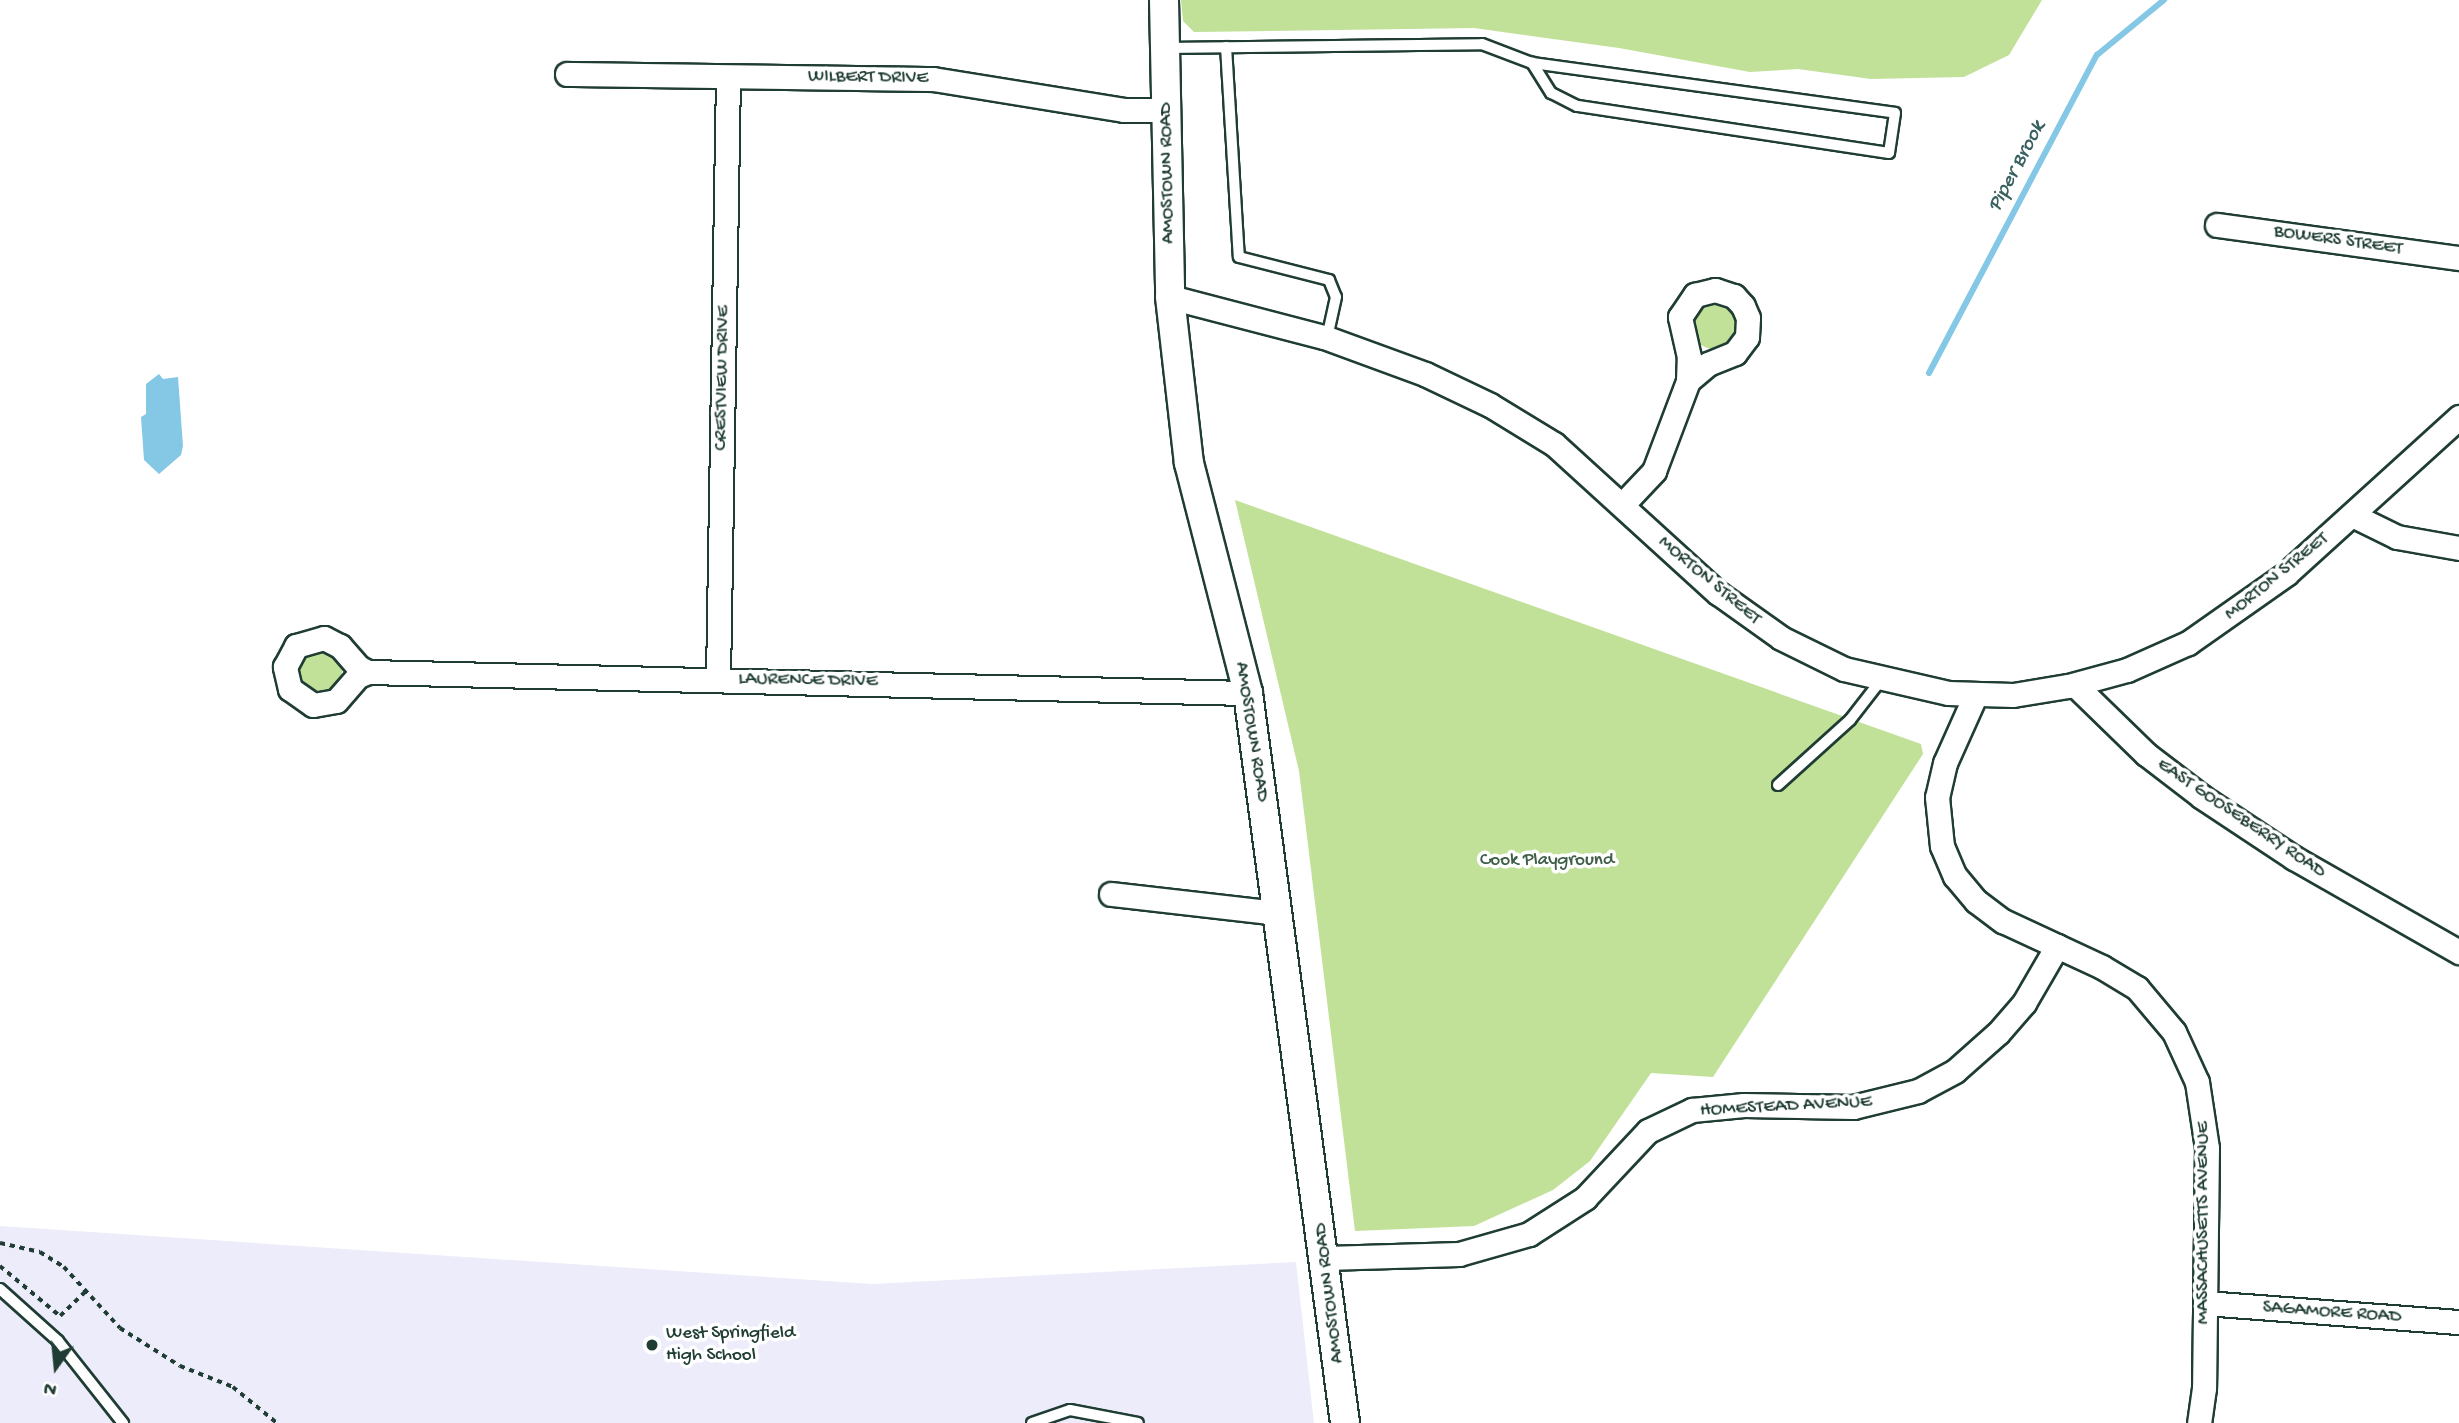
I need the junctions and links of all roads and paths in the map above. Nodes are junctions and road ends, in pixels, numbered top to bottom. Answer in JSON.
{"nodes":[{"id":1,"x":1164,"y":0,"type":"edge"},
{"id":2,"x":1226,"y":47,"type":"junction"},
{"id":3,"x":1165,"y":48,"type":"junction"},
{"id":4,"x":1532,"y":63,"type":"junction"},
{"id":5,"x":567,"y":74,"type":"dead end"},
{"id":6,"x":728,"y":77,"type":"junction"},
{"id":7,"x":1167,"y":110,"type":"junction"},
{"id":8,"x":2217,"y":225,"type":"dead end"},
{"id":9,"x":2459,"y":258,"type":"edge"},
{"id":10,"x":1170,"y":297,"type":"junction"},
{"id":11,"x":1327,"y":338,"type":"junction"},
{"id":12,"x":1688,"y":381,"type":"dead end"},
{"id":13,"x":2459,"y":417,"type":"edge"},
{"id":14,"x":1622,"y":505,"type":"junction"},
{"id":15,"x":2352,"y":514,"type":"junction"},
{"id":16,"x":2459,"y":548,"type":"edge"},
{"id":17,"x":368,"y":672,"type":"dead end"},
{"id":18,"x":718,"y":679,"type":"junction"},
{"id":19,"x":1881,"y":680,"type":"junction"},
{"id":20,"x":2075,"y":685,"type":"junction"},
{"id":21,"x":1248,"y":693,"type":"junction"},
{"id":22,"x":1975,"y":695,"type":"junction"},
{"id":23,"x":1778,"y":785,"type":"dead end"},
{"id":24,"x":1111,"y":894,"type":"dead end"},
{"id":25,"x":1278,"y":913,"type":"junction"},
{"id":26,"x":2057,"y":946,"type":"junction"},
{"id":27,"x":2459,"y":952,"type":"edge"},
{"id":28,"x":0,"y":1243,"type":"edge"},
{"id":29,"x":1326,"y":1258,"type":"junction"},
{"id":30,"x":0,"y":1266,"type":"edge"},
{"id":31,"x":0,"y":1289,"type":"edge"},
{"id":32,"x":87,"y":1290,"type":"junction"},
{"id":33,"x":2205,"y":1303,"type":"junction"},
{"id":34,"x":2459,"y":1322,"type":"edge"},
{"id":35,"x":123,"y":1423,"type":"edge"},
{"id":36,"x":277,"y":1423,"type":"edge"},
{"id":37,"x":1032,"y":1423,"type":"edge"},
{"id":38,"x":1138,"y":1423,"type":"edge"},
{"id":39,"x":1345,"y":1423,"type":"edge"},
{"id":40,"x":2199,"y":1423,"type":"edge"}],
"edges":[{"from":1,"to":3,"type":"street","name":"AMOSTOWN ROAD"},
{"from":2,"to":3,"type":"lane"},
{"from":2,"to":4,"type":"lane"},
{"from":2,"to":11,"type":"lane"},
{"from":3,"to":7,"type":"street","name":"AMOSTOWN ROAD"},
{"from":4,"to":4,"type":"lane"},
{"from":5,"to":6,"type":"street","name":"WILBERT DRIVE"},
{"from":6,"to":7,"type":"street","name":"WILBERT DRIVE"},
{"from":6,"to":18,"type":"street","name":"CRESTVIEW DRIVE"},
{"from":7,"to":10,"type":"street","name":"AMOSTOWN ROAD"},
{"from":8,"to":9,"type":"street","name":"BOWERS STREET"},
{"from":10,"to":11,"type":"street","name":"MORTON STREET"},
{"from":10,"to":21,"type":"street","name":"AMOSTOWN ROAD"},
{"from":11,"to":14,"type":"street","name":"MORTON STREET"},
{"from":12,"to":14,"type":"street"},
{"from":13,"to":15,"type":"street","name":"MORTON STREET"},
{"from":14,"to":19,"type":"street","name":"MORTON STREET"},
{"from":15,"to":16,"type":"street"},
{"from":15,"to":20,"type":"street","name":"MORTON STREET"},
{"from":17,"to":18,"type":"street","name":"LAURENCE DRIVE"},
{"from":18,"to":21,"type":"street","name":"LAURENCE DRIVE"},
{"from":19,"to":22,"type":"street","name":"MORTON STREET"},
{"from":19,"to":23,"type":"lane"},
{"from":20,"to":22,"type":"street","name":"MORTON STREET"},
{"from":20,"to":27,"type":"street","name":"EAST GOOSEBERRY ROAD"},
{"from":21,"to":25,"type":"street","name":"AMOSTOWN ROAD"},
{"from":22,"to":26,"type":"street","name":"MASSACHUSETTS AVENUE"},
{"from":24,"to":25,"type":"street"},
{"from":25,"to":29,"type":"street","name":"AMOSTOWN ROAD"},
{"from":26,"to":29,"type":"street","name":"HOMESTEAD AVENUE"},
{"from":26,"to":33,"type":"street","name":"MASSACHUSETTS AVENUE"},
{"from":28,"to":32,"type":"path"},
{"from":29,"to":39,"type":"street","name":"AMOSTOWN ROAD"},
{"from":30,"to":32,"type":"path"},
{"from":31,"to":35,"type":"lane"},
{"from":32,"to":36,"type":"path"},
{"from":33,"to":34,"type":"street","name":"SAGAMORE ROAD"},
{"from":33,"to":40,"type":"street","name":"MASSACHUSETTS AVENUE"},
{"from":37,"to":38,"type":"lane"}]}
